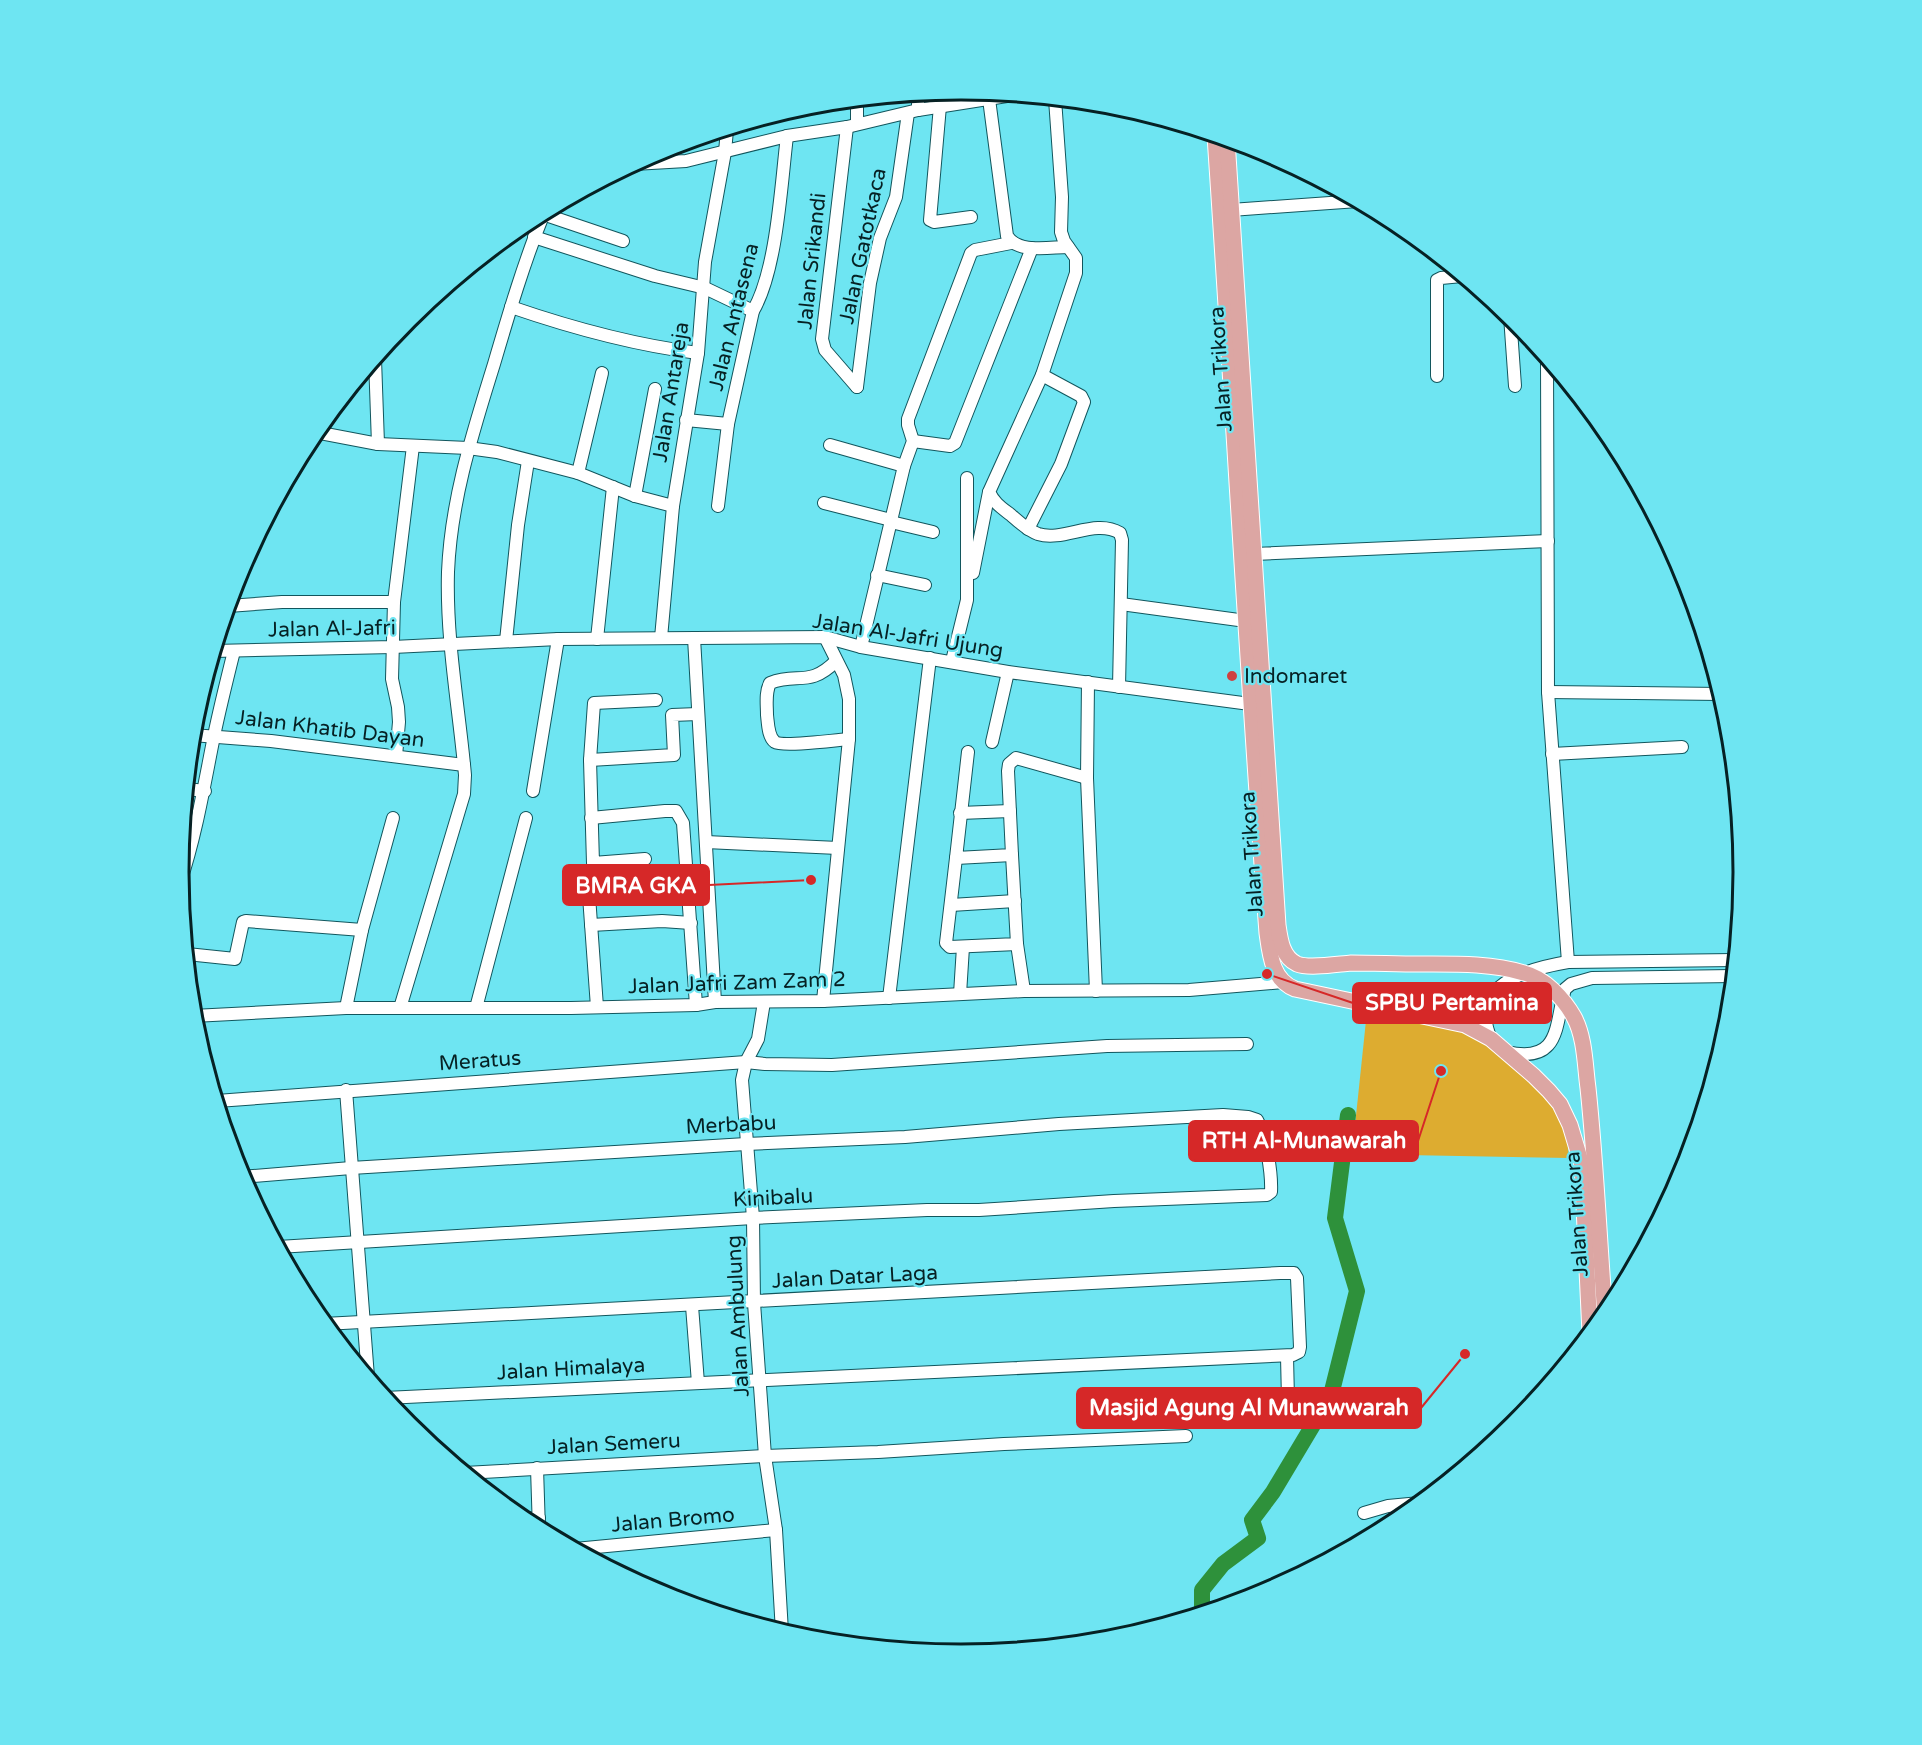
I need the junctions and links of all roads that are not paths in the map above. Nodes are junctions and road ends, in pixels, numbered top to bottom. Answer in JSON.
{"nodes":[{"id":1,"x":977,"y":101,"type":"edge"},
{"id":2,"x":989,"y":101,"type":"edge"},
{"id":3,"x":916,"y":102,"type":"edge"},
{"id":4,"x":940,"y":106,"type":"junction"},
{"id":5,"x":1056,"y":106,"type":"edge"},
{"id":6,"x":855,"y":108,"type":"edge"},
{"id":7,"x":913,"y":112,"type":"junction"},
{"id":8,"x":852,"y":125,"type":"junction"},
{"id":9,"x":787,"y":136,"type":"junction"},
{"id":10,"x":726,"y":137,"type":"edge"},
{"id":11,"x":1215,"y":143,"type":"edge"},
{"id":12,"x":1227,"y":148,"type":"edge"},
{"id":13,"x":725,"y":152,"type":"junction"},
{"id":14,"x":658,"y":163,"type":"edge"},
{"id":15,"x":1343,"y":202,"type":"edge"},
{"id":16,"x":1231,"y":210,"type":"junction"},
{"id":17,"x":554,"y":217,"type":"edge"},
{"id":18,"x":971,"y":217,"type":"dead end"},
{"id":19,"x":538,"y":228,"type":"edge"},
{"id":20,"x":534,"y":237,"type":"junction"},
{"id":21,"x":623,"y":241,"type":"dead end"},
{"id":22,"x":1011,"y":243,"type":"junction"},
{"id":23,"x":1068,"y":247,"type":"junction"},
{"id":24,"x":1032,"y":248,"type":"junction"},
{"id":25,"x":1452,"y":277,"type":"edge"},
{"id":26,"x":705,"y":288,"type":"junction"},
{"id":27,"x":511,"y":307,"type":"junction"},
{"id":28,"x":753,"y":311,"type":"junction"},
{"id":29,"x":1511,"y":331,"type":"edge"},
{"id":30,"x":698,"y":353,"type":"junction"},
{"id":31,"x":375,"y":370,"type":"edge"},
{"id":32,"x":1547,"y":371,"type":"edge"},
{"id":33,"x":602,"y":373,"type":"dead end"},
{"id":34,"x":1042,"y":375,"type":"junction"},
{"id":35,"x":1437,"y":376,"type":"dead end"},
{"id":36,"x":1515,"y":386,"type":"dead end"},
{"id":37,"x":857,"y":387,"type":"joint"},
{"id":38,"x":655,"y":389,"type":"dead end"},
{"id":39,"x":686,"y":420,"type":"junction"},
{"id":40,"x":728,"y":424,"type":"junction"},
{"id":41,"x":328,"y":432,"type":"edge"},
{"id":42,"x":913,"y":441,"type":"junction"},
{"id":43,"x":378,"y":444,"type":"junction"},
{"id":44,"x":830,"y":445,"type":"dead end"},
{"id":45,"x":413,"y":446,"type":"junction"},
{"id":46,"x":468,"y":448,"type":"junction"},
{"id":47,"x":528,"y":461,"type":"junction"},
{"id":48,"x":904,"y":466,"type":"junction"},
{"id":49,"x":578,"y":473,"type":"junction"},
{"id":50,"x":967,"y":478,"type":"dead end"},
{"id":51,"x":613,"y":487,"type":"junction"},
{"id":52,"x":989,"y":492,"type":"junction"},
{"id":53,"x":635,"y":496,"type":"junction"},
{"id":54,"x":824,"y":503,"type":"dead end"},
{"id":55,"x":673,"y":506,"type":"junction"},
{"id":56,"x":718,"y":506,"type":"dead end"},
{"id":57,"x":891,"y":521,"type":"junction"},
{"id":58,"x":1028,"y":530,"type":"junction"},
{"id":59,"x":933,"y":532,"type":"dead end"},
{"id":60,"x":1548,"y":541,"type":"junction"},
{"id":61,"x":1254,"y":554,"type":"junction"},
{"id":62,"x":877,"y":575,"type":"junction"},
{"id":63,"x":925,"y":585,"type":"dead end"},
{"id":64,"x":967,"y":600,"type":"junction"},
{"id":65,"x":394,"y":602,"type":"junction"},
{"id":66,"x":1121,"y":604,"type":"junction"},
{"id":67,"x":237,"y":605,"type":"edge"},
{"id":68,"x":1246,"y":621,"type":"junction"},
{"id":69,"x":825,"y":637,"type":"junction"},
{"id":70,"x":661,"y":638,"type":"junction"},
{"id":71,"x":694,"y":638,"type":"junction"},
{"id":72,"x":558,"y":639,"type":"junction"},
{"id":73,"x":597,"y":639,"type":"junction"},
{"id":74,"x":506,"y":641,"type":"junction"},
{"id":75,"x":451,"y":644,"type":"junction"},
{"id":76,"x":393,"y":647,"type":"junction"},
{"id":77,"x":861,"y":647,"type":"junction"},
{"id":78,"x":222,"y":651,"type":"edge"},
{"id":79,"x":234,"y":651,"type":"junction"},
{"id":80,"x":930,"y":658,"type":"junction"},
{"id":81,"x":836,"y":661,"type":"junction"},
{"id":82,"x":952,"y":661,"type":"junction"},
{"id":83,"x":1008,"y":672,"type":"junction"},
{"id":84,"x":1088,"y":682,"type":"junction"},
{"id":85,"x":1119,"y":687,"type":"junction"},
{"id":86,"x":1548,"y":692,"type":"junction"},
{"id":87,"x":1712,"y":694,"type":"edge"},
{"id":88,"x":656,"y":700,"type":"dead end"},
{"id":89,"x":1250,"y":704,"type":"junction"},
{"id":90,"x":698,"y":714,"type":"junction"},
{"id":91,"x":202,"y":735,"type":"edge"},
{"id":92,"x":214,"y":735,"type":"junction"},
{"id":93,"x":849,"y":739,"type":"junction"},
{"id":94,"x":992,"y":742,"type":"dead end"},
{"id":95,"x":1682,"y":747,"type":"dead end"},
{"id":96,"x":968,"y":752,"type":"dead end"},
{"id":97,"x":1552,"y":754,"type":"junction"},
{"id":98,"x":396,"y":756,"type":"junction"},
{"id":99,"x":590,"y":760,"type":"junction"},
{"id":100,"x":464,"y":765,"type":"junction"},
{"id":101,"x":1087,"y":778,"type":"junction"},
{"id":102,"x":1262,"y":778,"type":"junction"},
{"id":103,"x":194,"y":790,"type":"edge"},
{"id":104,"x":533,"y":790,"type":"dead end"},
{"id":105,"x":205,"y":791,"type":"junction"},
{"id":106,"x":1263,"y":798,"type":"junction"},
{"id":107,"x":1010,"y":811,"type":"junction"},
{"id":108,"x":960,"y":813,"type":"junction"},
{"id":109,"x":393,"y":818,"type":"dead end"},
{"id":110,"x":526,"y":818,"type":"dead end"},
{"id":111,"x":591,"y":818,"type":"junction"},
{"id":112,"x":190,"y":836,"type":"edge"},
{"id":113,"x":706,"y":842,"type":"junction"},
{"id":114,"x":838,"y":848,"type":"junction"},
{"id":115,"x":1012,"y":855,"type":"junction"},
{"id":116,"x":956,"y":858,"type":"junction"},
{"id":117,"x":645,"y":859,"type":"dead end"},
{"id":118,"x":589,"y":896,"type":"dead end"},
{"id":119,"x":1015,"y":901,"type":"junction"},
{"id":120,"x":951,"y":905,"type":"junction"},
{"id":121,"x":691,"y":923,"type":"junction"},
{"id":122,"x":591,"y":925,"type":"junction"},
{"id":123,"x":363,"y":930,"type":"junction"},
{"id":124,"x":1017,"y":944,"type":"junction"},
{"id":125,"x":963,"y":947,"type":"junction"},
{"id":126,"x":194,"y":955,"type":"edge"},
{"id":127,"x":1727,"y":960,"type":"edge"},
{"id":128,"x":1568,"y":962,"type":"junction"},
{"id":129,"x":1526,"y":973,"type":"junction"},
{"id":130,"x":1726,"y":976,"type":"edge"},
{"id":131,"x":1283,"y":982,"type":"junction"},
{"id":132,"x":1024,"y":991,"type":"junction"},
{"id":133,"x":1096,"y":992,"type":"junction"},
{"id":134,"x":960,"y":994,"type":"junction"},
{"id":135,"x":889,"y":998,"type":"junction"},
{"id":136,"x":1562,"y":999,"type":"junction"},
{"id":137,"x":823,"y":1001,"type":"junction"},
{"id":138,"x":715,"y":1002,"type":"junction"},
{"id":139,"x":764,"y":1002,"type":"junction"},
{"id":140,"x":696,"y":1005,"type":"junction"},
{"id":141,"x":597,"y":1007,"type":"junction"},
{"id":142,"x":346,"y":1008,"type":"junction"},
{"id":143,"x":400,"y":1008,"type":"junction"},
{"id":144,"x":476,"y":1008,"type":"junction"},
{"id":145,"x":203,"y":1015,"type":"edge"},
{"id":146,"x":1491,"y":1040,"type":"junction"},
{"id":147,"x":1247,"y":1044,"type":"dead end"},
{"id":148,"x":1506,"y":1052,"type":"junction"},
{"id":149,"x":746,"y":1062,"type":"junction"},
{"id":150,"x":346,"y":1090,"type":"junction"},
{"id":151,"x":224,"y":1100,"type":"edge"},
{"id":152,"x":746,"y":1144,"type":"junction"},
{"id":153,"x":351,"y":1168,"type":"junction"},
{"id":154,"x":252,"y":1176,"type":"edge"},
{"id":155,"x":1271,"y":1193,"type":"joint"},
{"id":156,"x":753,"y":1218,"type":"junction"},
{"id":157,"x":358,"y":1240,"type":"junction"},
{"id":158,"x":285,"y":1245,"type":"edge"},
{"id":159,"x":1595,"y":1291,"type":"junction"},
{"id":160,"x":754,"y":1303,"type":"junction"},
{"id":161,"x":1601,"y":1304,"type":"edge"},
{"id":162,"x":692,"y":1306,"type":"junction"},
{"id":163,"x":1592,"y":1316,"type":"edge"},
{"id":164,"x":362,"y":1322,"type":"junction"},
{"id":165,"x":335,"y":1323,"type":"edge"},
{"id":166,"x":1287,"y":1356,"type":"junction"},
{"id":167,"x":367,"y":1364,"type":"edge"},
{"id":168,"x":760,"y":1379,"type":"junction"},
{"id":169,"x":698,"y":1383,"type":"junction"},
{"id":170,"x":396,"y":1397,"type":"edge"},
{"id":171,"x":1288,"y":1400,"type":"dead end"},
{"id":172,"x":1186,"y":1436,"type":"dead end"},
{"id":173,"x":765,"y":1456,"type":"junction"},
{"id":174,"x":537,"y":1468,"type":"junction"},
{"id":175,"x":477,"y":1473,"type":"edge"},
{"id":176,"x":1403,"y":1505,"type":"edge"},
{"id":177,"x":1364,"y":1513,"type":"dead end"},
{"id":178,"x":539,"y":1518,"type":"edge"},
{"id":179,"x":776,"y":1530,"type":"junction"},
{"id":180,"x":588,"y":1548,"type":"edge"},
{"id":181,"x":781,"y":1623,"type":"edge"}],
"edges":[{"from":1,"to":4,"type":"street"},
{"from":2,"to":22,"type":"street"},
{"from":3,"to":7,"type":"street","name":"Jalan Gatotkaca"},
{"from":4,"to":7,"type":"street"},
{"from":4,"to":18,"type":"street"},
{"from":5,"to":23,"type":"street"},
{"from":6,"to":8,"type":"street","name":"Jalan Srikandi"},
{"from":7,"to":8,"type":"street"},
{"from":7,"to":37,"type":"street","name":"Jalan Gatotkaca"},
{"from":8,"to":9,"type":"street"},
{"from":8,"to":37,"type":"street","name":"Jalan Srikandi"},
{"from":9,"to":13,"type":"street"},
{"from":9,"to":28,"type":"street","name":"Jalan Antasena"},
{"from":10,"to":13,"type":"street","name":"Jalan Antareja"},
{"from":11,"to":68,"type":"main road","name":"Jalan Trikora"},
{"from":12,"to":16,"type":"main road","name":"Jalan Trikora"},
{"from":13,"to":14,"type":"street"},
{"from":13,"to":26,"type":"street","name":"Jalan Antareja"},
{"from":15,"to":16,"type":"street"},
{"from":16,"to":61,"type":"main road","name":"Jalan Trikora"},
{"from":17,"to":21,"type":"street"},
{"from":19,"to":20,"type":"street"},
{"from":20,"to":26,"type":"street"},
{"from":20,"to":27,"type":"street"},
{"from":22,"to":24,"type":"street"},
{"from":22,"to":42,"type":"street"},
{"from":23,"to":24,"type":"street"},
{"from":23,"to":34,"type":"street"},
{"from":24,"to":42,"type":"street"},
{"from":25,"to":35,"type":"street"},
{"from":26,"to":28,"type":"street"},
{"from":26,"to":30,"type":"street","name":"Jalan Antareja"},
{"from":27,"to":30,"type":"street"},
{"from":27,"to":46,"type":"street"},
{"from":28,"to":40,"type":"street","name":"Jalan Antasena"},
{"from":29,"to":36,"type":"street"},
{"from":30,"to":39,"type":"street","name":"Jalan Antareja"},
{"from":31,"to":43,"type":"street"},
{"from":32,"to":60,"type":"street"},
{"from":33,"to":49,"type":"street"},
{"from":34,"to":52,"type":"street"},
{"from":34,"to":58,"type":"street"},
{"from":38,"to":53,"type":"street"},
{"from":39,"to":40,"type":"street"},
{"from":39,"to":55,"type":"street","name":"Jalan Antareja"},
{"from":40,"to":56,"type":"street","name":"Jalan Antasena"},
{"from":41,"to":43,"type":"street"},
{"from":42,"to":48,"type":"street"},
{"from":43,"to":45,"type":"street"},
{"from":44,"to":48,"type":"street"},
{"from":45,"to":46,"type":"street"},
{"from":45,"to":65,"type":"street"},
{"from":46,"to":47,"type":"street"},
{"from":46,"to":75,"type":"street"},
{"from":47,"to":49,"type":"street"},
{"from":47,"to":74,"type":"street"},
{"from":48,"to":57,"type":"street"},
{"from":49,"to":51,"type":"street"},
{"from":50,"to":64,"type":"street"},
{"from":51,"to":53,"type":"street"},
{"from":51,"to":73,"type":"street"},
{"from":52,"to":58,"type":"street"},
{"from":52,"to":64,"type":"street"},
{"from":53,"to":55,"type":"street"},
{"from":54,"to":57,"type":"street"},
{"from":55,"to":70,"type":"street","name":"Jalan Antareja"},
{"from":57,"to":59,"type":"street"},
{"from":57,"to":62,"type":"street"},
{"from":58,"to":66,"type":"street"},
{"from":60,"to":61,"type":"street"},
{"from":60,"to":86,"type":"street"},
{"from":61,"to":102,"type":"main road","name":"Jalan Trikora"},
{"from":62,"to":63,"type":"street"},
{"from":62,"to":77,"type":"street"},
{"from":64,"to":82,"type":"street"},
{"from":65,"to":67,"type":"street"},
{"from":65,"to":76,"type":"street"},
{"from":66,"to":68,"type":"street"},
{"from":66,"to":85,"type":"street"},
{"from":68,"to":89,"type":"main road","name":"Jalan Trikora"},
{"from":69,"to":71,"type":"street","name":"Jalan Al-Jafri Ujung"},
{"from":69,"to":77,"type":"street","name":"Jalan Al-Jafri Ujung"},
{"from":69,"to":81,"type":"street"},
{"from":70,"to":71,"type":"street","name":"Jalan Al-Jafri Ujung"},
{"from":70,"to":73,"type":"street","name":"Jalan Al-Jafri Ujung"},
{"from":71,"to":90,"type":"street"},
{"from":72,"to":73,"type":"street","name":"Jalan Al-Jafri Ujung"},
{"from":72,"to":74,"type":"street","name":"Jalan Al-Jafri Ujung"},
{"from":72,"to":104,"type":"street"},
{"from":74,"to":75,"type":"street","name":"Jalan Al-Jafri Ujung"},
{"from":75,"to":76,"type":"street","name":"Jalan Al-Jafri"},
{"from":75,"to":100,"type":"street"},
{"from":76,"to":79,"type":"street","name":"Jalan Al-Jafri"},
{"from":76,"to":98,"type":"street"},
{"from":77,"to":80,"type":"street","name":"Jalan Al-Jafri Ujung"},
{"from":78,"to":79,"type":"street","name":"Jalan Al-Jafri"},
{"from":79,"to":92,"type":"street"},
{"from":80,"to":82,"type":"street","name":"Jalan Al-Jafri Ujung"},
{"from":80,"to":135,"type":"street"},
{"from":81,"to":93,"type":"street"},
{"from":81,"to":93,"type":"street"},
{"from":82,"to":83,"type":"street","name":"Jalan Al-Jafri Ujung"},
{"from":83,"to":84,"type":"street","name":"Jalan Al-Jafri Ujung"},
{"from":83,"to":94,"type":"street"},
{"from":84,"to":85,"type":"street","name":"Jalan Al-Jafri Ujung"},
{"from":84,"to":101,"type":"street"},
{"from":85,"to":89,"type":"street","name":"Jalan Al-Jafri Ujung"},
{"from":86,"to":87,"type":"street"},
{"from":86,"to":97,"type":"street"},
{"from":88,"to":99,"type":"street"},
{"from":89,"to":102,"type":"main road","name":"Jalan Trikora"},
{"from":90,"to":99,"type":"street"},
{"from":90,"to":113,"type":"street"},
{"from":91,"to":92,"type":"street","name":"Jalan Khatib Dayan"},
{"from":92,"to":98,"type":"street","name":"Jalan Khatib Dayan"},
{"from":92,"to":105,"type":"street"},
{"from":93,"to":114,"type":"street"},
{"from":95,"to":97,"type":"street"},
{"from":96,"to":108,"type":"street"},
{"from":97,"to":128,"type":"street"},
{"from":98,"to":100,"type":"street","name":"Jalan Khatib Dayan"},
{"from":99,"to":111,"type":"street"},
{"from":100,"to":143,"type":"street"},
{"from":101,"to":107,"type":"street"},
{"from":101,"to":133,"type":"street"},
{"from":102,"to":106,"type":"main road","name":"Jalan Trikora"},
{"from":103,"to":105,"type":"street"},
{"from":105,"to":112,"type":"street"},
{"from":106,"to":129,"type":"main road","name":"Jalan Trikora"},
{"from":106,"to":131,"type":"main road","name":"Jalan Trikora"},
{"from":107,"to":108,"type":"street"},
{"from":107,"to":115,"type":"street"},
{"from":108,"to":116,"type":"street"},
{"from":109,"to":123,"type":"street"},
{"from":110,"to":144,"type":"street"},
{"from":111,"to":117,"type":"street"},
{"from":111,"to":121,"type":"street"},
{"from":113,"to":114,"type":"street"},
{"from":113,"to":138,"type":"street"},
{"from":114,"to":137,"type":"street"},
{"from":115,"to":116,"type":"street"},
{"from":115,"to":119,"type":"street"},
{"from":116,"to":120,"type":"street"},
{"from":118,"to":122,"type":"street"},
{"from":119,"to":120,"type":"street"},
{"from":119,"to":124,"type":"street"},
{"from":120,"to":125,"type":"street"},
{"from":121,"to":122,"type":"street"},
{"from":121,"to":140,"type":"street"},
{"from":122,"to":141,"type":"street"},
{"from":123,"to":126,"type":"street"},
{"from":123,"to":142,"type":"street"},
{"from":124,"to":125,"type":"street"},
{"from":124,"to":132,"type":"street"},
{"from":125,"to":134,"type":"street"},
{"from":127,"to":128,"type":"street"},
{"from":128,"to":129,"type":"street"},
{"from":129,"to":136,"type":"main road","name":"Jalan Trikora"},
{"from":129,"to":146,"type":"street"},
{"from":130,"to":136,"type":"street"},
{"from":131,"to":133,"type":"street","name":"Jalan Jafri Zam Zam 2"},
{"from":131,"to":146,"type":"main road","name":"Jalan Trikora"},
{"from":132,"to":133,"type":"street","name":"Jalan Jafri Zam Zam 2"},
{"from":132,"to":134,"type":"street","name":"Jalan Jafri Zam Zam 2"},
{"from":134,"to":135,"type":"street","name":"Jalan Jafri Zam Zam 2"},
{"from":135,"to":137,"type":"street","name":"Jalan Jafri Zam Zam 2"},
{"from":136,"to":148,"type":"street"},
{"from":136,"to":159,"type":"main road","name":"Jalan Trikora"},
{"from":137,"to":139,"type":"street","name":"Jalan Jafri Zam Zam 2"},
{"from":138,"to":139,"type":"street","name":"Jalan Jafri Zam Zam 2"},
{"from":138,"to":140,"type":"street","name":"Jalan Jafri Zam Zam 2"},
{"from":139,"to":149,"type":"street","name":"Jalan Ambulung"},
{"from":140,"to":141,"type":"street","name":"Jalan Jafri Zam Zam 2"},
{"from":141,"to":144,"type":"street","name":"Jalan Jafri Zam Zam 2"},
{"from":142,"to":143,"type":"street","name":"Jalan Jafri Zam Zam 2"},
{"from":142,"to":145,"type":"street","name":"Jalan Jafri Zam Zam 2"},
{"from":143,"to":144,"type":"street","name":"Jalan Jafri Zam Zam 2"},
{"from":146,"to":148,"type":"main road","name":"Jalan Trikora"},
{"from":147,"to":149,"type":"street","name":"Meratus"},
{"from":148,"to":159,"type":"main road","name":"Jalan Trikora"},
{"from":149,"to":150,"type":"street","name":"Meratus"},
{"from":149,"to":152,"type":"street","name":"Jalan Ambulung"},
{"from":150,"to":151,"type":"street","name":"Meratus"},
{"from":150,"to":153,"type":"street"},
{"from":152,"to":153,"type":"street","name":"Merbabu"},
{"from":152,"to":155,"type":"street","name":"Merbabu"},
{"from":152,"to":156,"type":"street","name":"Jalan Ambulung"},
{"from":153,"to":154,"type":"street","name":"Merbabu"},
{"from":153,"to":157,"type":"street"},
{"from":155,"to":156,"type":"street","name":"Kinibalu"},
{"from":156,"to":157,"type":"street","name":"Kinibalu"},
{"from":156,"to":160,"type":"street","name":"Jalan Ambulung"},
{"from":157,"to":158,"type":"street","name":"Kinibalu"},
{"from":157,"to":164,"type":"street"},
{"from":159,"to":161,"type":"main road","name":"Jalan Trikora"},
{"from":159,"to":163,"type":"main road","name":"Jalan Trikora"},
{"from":160,"to":162,"type":"street","name":"Jalan Datar Laga"},
{"from":160,"to":166,"type":"street","name":"Jalan Datar Laga"},
{"from":160,"to":168,"type":"street","name":"Jalan Ambulung"},
{"from":162,"to":164,"type":"street","name":"Jalan Datar Laga"},
{"from":162,"to":169,"type":"street"},
{"from":164,"to":165,"type":"street","name":"Jalan Datar Laga"},
{"from":164,"to":167,"type":"street"},
{"from":166,"to":168,"type":"street","name":"Jalan Himalaya"},
{"from":166,"to":171,"type":"street"},
{"from":168,"to":169,"type":"street","name":"Jalan Himalaya"},
{"from":168,"to":173,"type":"street","name":"Jalan Ambulung"},
{"from":169,"to":170,"type":"street","name":"Jalan Himalaya"},
{"from":172,"to":173,"type":"street","name":"Jalan Semeru"},
{"from":173,"to":174,"type":"street","name":"Jalan Semeru"},
{"from":173,"to":179,"type":"street","name":"Jalan Ambulung"},
{"from":174,"to":175,"type":"street","name":"Jalan Semeru"},
{"from":174,"to":178,"type":"street"},
{"from":176,"to":177,"type":"street"},
{"from":179,"to":180,"type":"street","name":"Jalan Bromo"},
{"from":179,"to":181,"type":"street","name":"Jalan Ambulung"}]}
